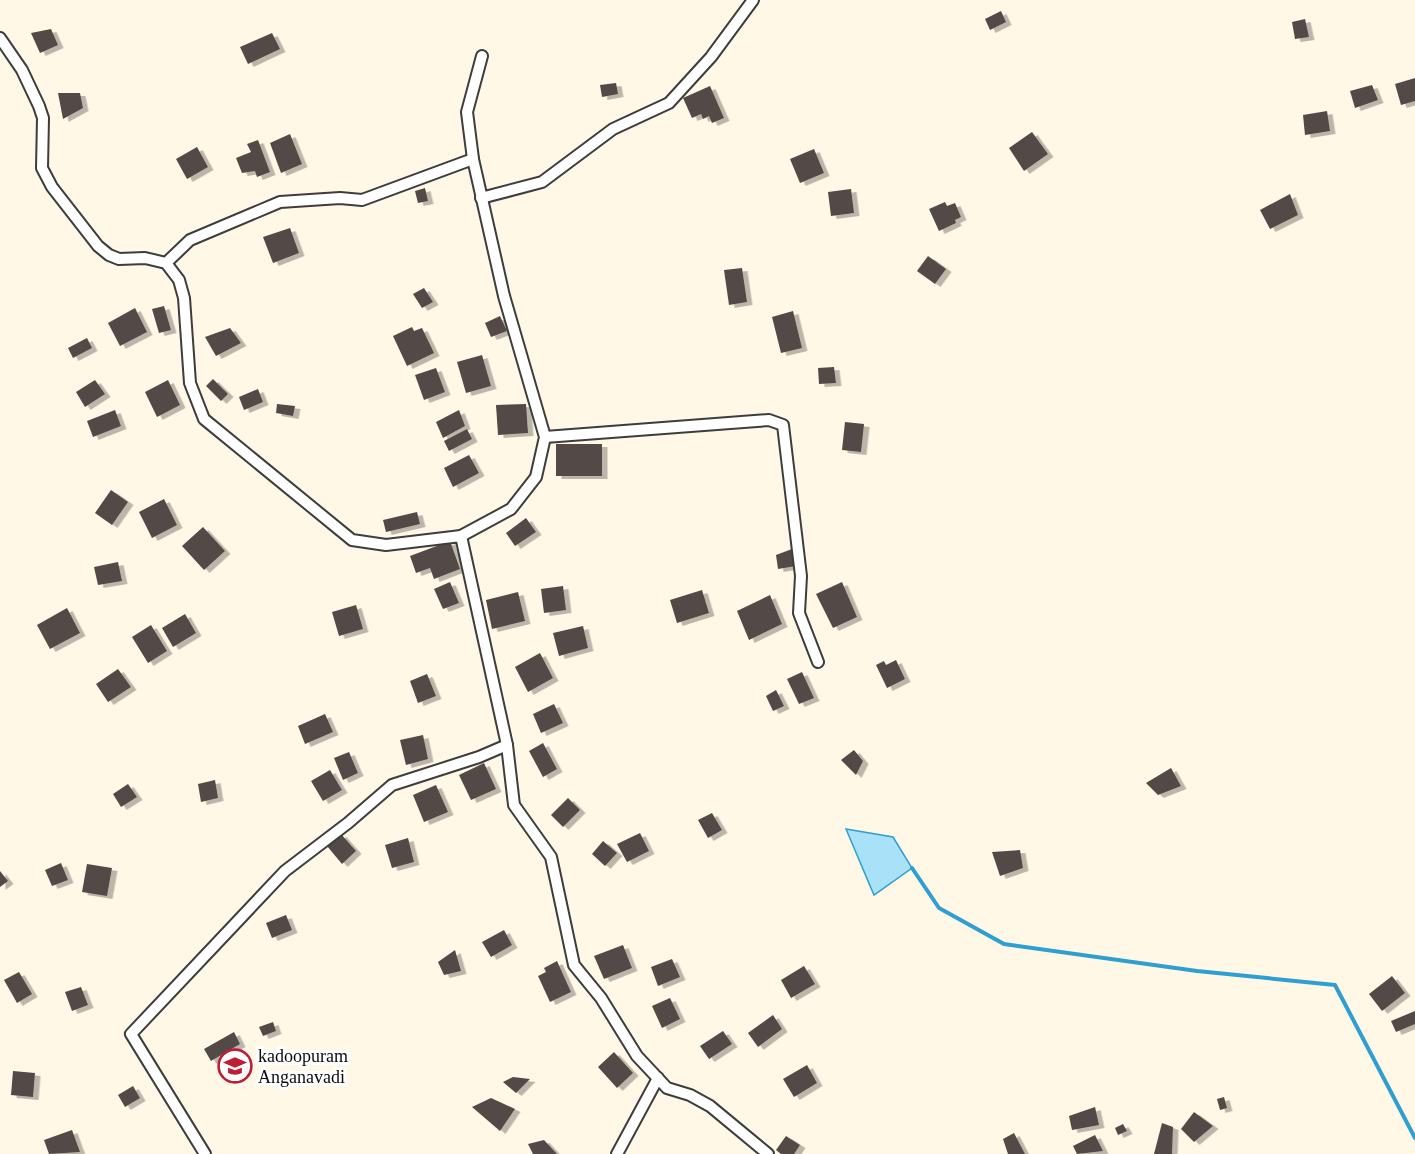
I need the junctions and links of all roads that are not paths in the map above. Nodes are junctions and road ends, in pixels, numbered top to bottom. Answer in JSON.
{"nodes":[{"id":1,"x":753,"y":0,"type":"edge"},
{"id":2,"x":0,"y":38,"type":"edge"},
{"id":3,"x":482,"y":56,"type":"dead end"},
{"id":4,"x":473,"y":159,"type":"junction"},
{"id":5,"x":481,"y":198,"type":"junction"},
{"id":6,"x":166,"y":263,"type":"junction"},
{"id":7,"x":545,"y":437,"type":"junction"},
{"id":8,"x":461,"y":536,"type":"junction"},
{"id":9,"x":818,"y":662,"type":"dead end"},
{"id":10,"x":507,"y":745,"type":"junction"},
{"id":11,"x":658,"y":1078,"type":"junction"},
{"id":12,"x":205,"y":1154,"type":"edge"},
{"id":13,"x":617,"y":1154,"type":"edge"},
{"id":14,"x":768,"y":1154,"type":"edge"}],
"edges":[{"from":1,"to":5,"type":"street"},
{"from":2,"to":6,"type":"street"},
{"from":3,"to":4,"type":"street"},
{"from":4,"to":5,"type":"street"},
{"from":4,"to":6,"type":"street"},
{"from":5,"to":7,"type":"street"},
{"from":6,"to":8,"type":"street"},
{"from":7,"to":8,"type":"street"},
{"from":7,"to":9,"type":"street"},
{"from":8,"to":10,"type":"street"},
{"from":10,"to":11,"type":"street"},
{"from":10,"to":12,"type":"street"},
{"from":11,"to":13,"type":"street"},
{"from":11,"to":14,"type":"street"}]}
